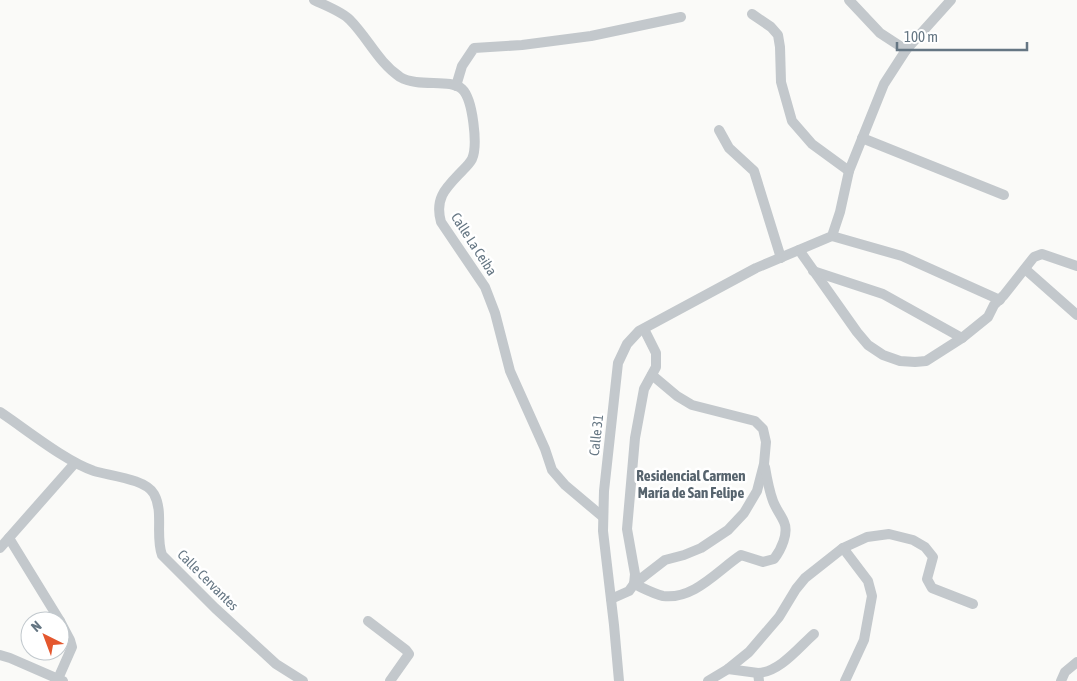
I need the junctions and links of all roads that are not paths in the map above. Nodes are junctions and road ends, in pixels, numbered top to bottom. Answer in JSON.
{"nodes":[{"id":1,"x":314,"y":0,"type":"edge"},
{"id":2,"x":849,"y":0,"type":"edge"},
{"id":3,"x":951,"y":0,"type":"edge"},
{"id":4,"x":752,"y":14,"type":"dead end"},
{"id":5,"x":681,"y":17,"type":"dead end"},
{"id":6,"x":906,"y":50,"type":"junction"},
{"id":7,"x":456,"y":86,"type":"junction"},
{"id":8,"x":719,"y":130,"type":"dead end"},
{"id":9,"x":862,"y":138,"type":"junction"},
{"id":10,"x":850,"y":171,"type":"junction"},
{"id":11,"x":1004,"y":195,"type":"dead end"},
{"id":12,"x":832,"y":236,"type":"junction"},
{"id":13,"x":799,"y":250,"type":"junction"},
{"id":14,"x":781,"y":258,"type":"junction"},
{"id":15,"x":1077,"y":266,"type":"edge"},
{"id":16,"x":1025,"y":269,"type":"junction"},
{"id":17,"x":813,"y":271,"type":"junction"},
{"id":18,"x":1000,"y":300,"type":"junction"},
{"id":19,"x":1077,"y":315,"type":"edge"},
{"id":20,"x":644,"y":329,"type":"junction"},
{"id":21,"x":962,"y":338,"type":"junction"},
{"id":22,"x":652,"y":375,"type":"junction"},
{"id":23,"x":0,"y":412,"type":"edge"},
{"id":24,"x":75,"y":463,"type":"junction"},
{"id":25,"x":764,"y":464,"type":"junction"},
{"id":26,"x":603,"y":517,"type":"junction"},
{"id":27,"x":9,"y":538,"type":"junction"},
{"id":28,"x":0,"y":548,"type":"edge"},
{"id":29,"x":843,"y":548,"type":"junction"},
{"id":30,"x":634,"y":584,"type":"junction"},
{"id":31,"x":611,"y":599,"type":"junction"},
{"id":32,"x":973,"y":604,"type":"dead end"},
{"id":33,"x":54,"y":611,"type":"edge"},
{"id":34,"x":368,"y":621,"type":"dead end"},
{"id":35,"x":814,"y":634,"type":"dead end"},
{"id":36,"x":70,"y":640,"type":"edge"},
{"id":37,"x":70,"y":652,"type":"edge"},
{"id":38,"x":0,"y":655,"type":"edge"},
{"id":39,"x":67,"y":661,"type":"edge"},
{"id":40,"x":1077,"y":662,"type":"edge"},
{"id":41,"x":728,"y":669,"type":"junction"},
{"id":42,"x":759,"y":677,"type":"edge"},
{"id":43,"x":60,"y":680,"type":"edge"},
{"id":44,"x":303,"y":681,"type":"edge"},
{"id":45,"x":390,"y":681,"type":"edge"},
{"id":46,"x":618,"y":681,"type":"edge"},
{"id":47,"x":708,"y":681,"type":"edge"},
{"id":48,"x":845,"y":681,"type":"edge"},
{"id":49,"x":1062,"y":681,"type":"edge"}],
"edges":[{"from":1,"to":7,"type":"street"},
{"from":2,"to":6,"type":"street"},
{"from":3,"to":6,"type":"street"},
{"from":4,"to":10,"type":"street"},
{"from":5,"to":7,"type":"street"},
{"from":6,"to":9,"type":"street"},
{"from":7,"to":26,"type":"street","name":"Calle La Ceiba"},
{"from":8,"to":14,"type":"street"},
{"from":9,"to":10,"type":"street"},
{"from":9,"to":11,"type":"street"},
{"from":10,"to":12,"type":"street"},
{"from":12,"to":13,"type":"street","name":"Calle 31"},
{"from":12,"to":18,"type":"street"},
{"from":13,"to":14,"type":"street","name":"Calle 31"},
{"from":13,"to":17,"type":"street"},
{"from":14,"to":20,"type":"street","name":"Calle 31"},
{"from":15,"to":16,"type":"street"},
{"from":16,"to":18,"type":"street"},
{"from":16,"to":19,"type":"street"},
{"from":17,"to":21,"type":"street"},
{"from":17,"to":21,"type":"street"},
{"from":18,"to":21,"type":"street"},
{"from":20,"to":22,"type":"street"},
{"from":20,"to":26,"type":"street","name":"Calle 31"},
{"from":22,"to":25,"type":"street"},
{"from":22,"to":30,"type":"street"},
{"from":23,"to":24,"type":"street","name":"Calle Cervantes"},
{"from":24,"to":27,"type":"street"},
{"from":24,"to":44,"type":"street","name":"Calle Cervantes"},
{"from":25,"to":30,"type":"street"},
{"from":25,"to":30,"type":"street"},
{"from":26,"to":31,"type":"street","name":"Calle 31"},
{"from":27,"to":28,"type":"street"},
{"from":27,"to":33,"type":"street"},
{"from":29,"to":32,"type":"street"},
{"from":29,"to":41,"type":"street"},
{"from":29,"to":48,"type":"street"},
{"from":30,"to":31,"type":"street"},
{"from":31,"to":46,"type":"street","name":"Calle 31"},
{"from":34,"to":45,"type":"street"},
{"from":35,"to":42,"type":"street"},
{"from":36,"to":37,"type":"street"},
{"from":38,"to":43,"type":"street"},
{"from":39,"to":43,"type":"street"},
{"from":40,"to":49,"type":"street"},
{"from":41,"to":42,"type":"street"},
{"from":41,"to":47,"type":"street"}]}
